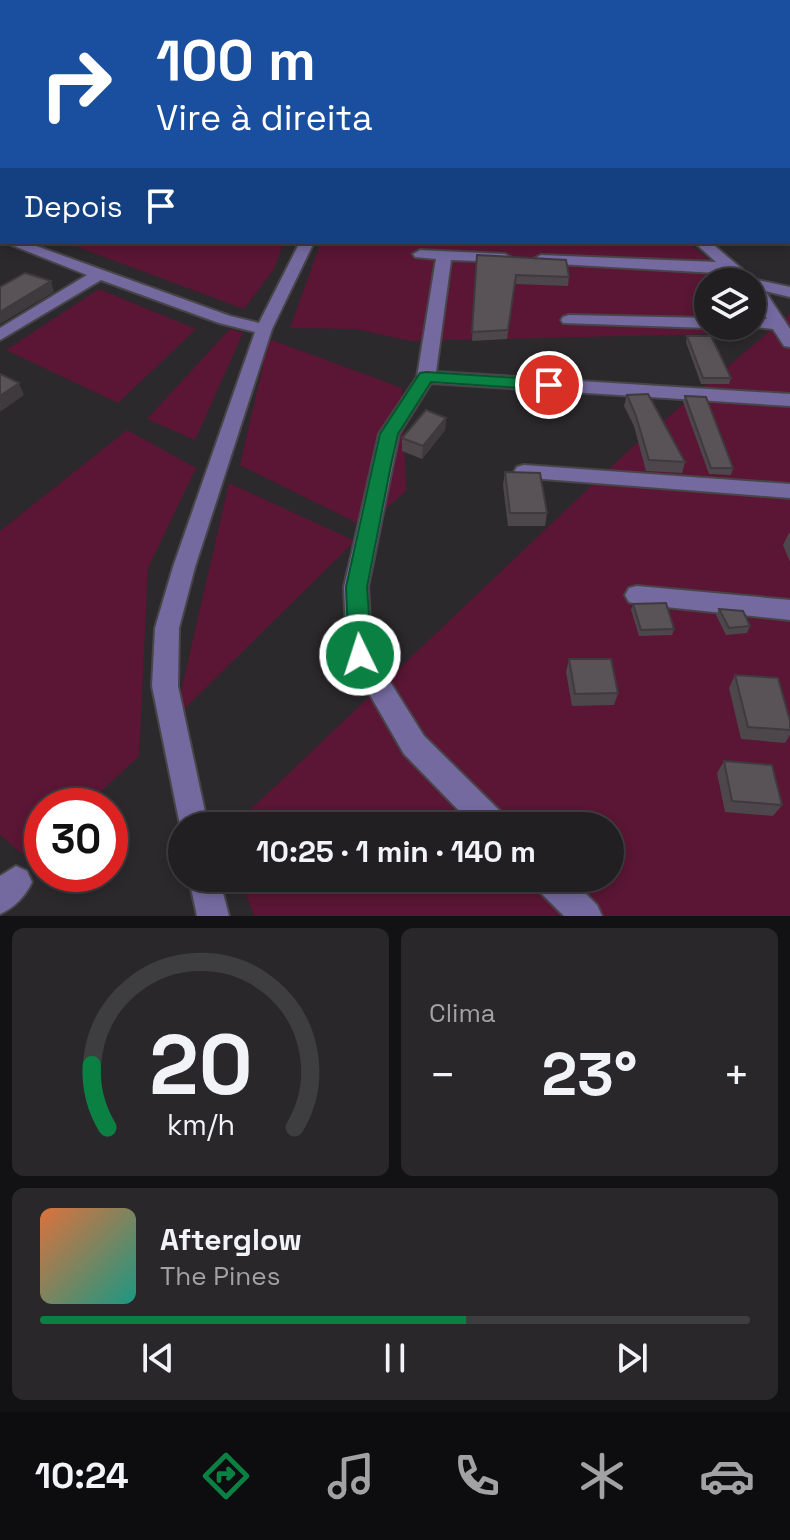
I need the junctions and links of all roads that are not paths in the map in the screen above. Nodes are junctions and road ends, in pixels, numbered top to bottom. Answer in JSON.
{"nodes":[{"id":1,"x":16,"y":244,"type":"edge"},
{"id":2,"x":306,"y":244,"type":"edge"},
{"id":3,"x":704,"y":244,"type":"edge"},
{"id":4,"x":420,"y":254,"type":"dead end"},
{"id":5,"x":444,"y":255,"type":"junction"},
{"id":6,"x":733,"y":267,"type":"joint"},
{"id":7,"x":98,"y":275,"type":"junction"},
{"id":8,"x":766,"y":287,"type":"edge"},
{"id":9,"x":790,"y":292,"type":"edge"},
{"id":10,"x":766,"y":306,"type":"edge"},
{"id":11,"x":569,"y":320,"type":"dead end"},
{"id":12,"x":694,"y":323,"type":"edge"},
{"id":13,"x":766,"y":324,"type":"edge"},
{"id":14,"x":778,"y":324,"type":"junction"},
{"id":15,"x":264,"y":329,"type":"junction"},
{"id":16,"x":0,"y":335,"type":"edge"},
{"id":17,"x":790,"y":342,"type":"edge"},
{"id":18,"x":426,"y":377,"type":"junction"},
{"id":19,"x":790,"y":400,"type":"edge"},
{"id":20,"x":524,"y":472,"type":"edge"},
{"id":21,"x":790,"y":491,"type":"edge"},
{"id":22,"x":637,"y":595,"type":"dead end"},
{"id":23,"x":790,"y":610,"type":"edge"},
{"id":24,"x":190,"y":812,"type":"edge"},
{"id":25,"x":481,"y":812,"type":"edge"},
{"id":26,"x":207,"y":892,"type":"edge"},
{"id":27,"x":562,"y":892,"type":"edge"},
{"id":28,"x":213,"y":916,"type":"edge"},
{"id":29,"x":586,"y":916,"type":"edge"}],
"edges":[{"from":1,"to":7,"type":"street"},
{"from":2,"to":15,"type":"street"},
{"from":3,"to":6,"type":"street"},
{"from":4,"to":5,"type":"street"},
{"from":5,"to":6,"type":"street"},
{"from":5,"to":18,"type":"street"},
{"from":7,"to":15,"type":"street"},
{"from":7,"to":16,"type":"street"},
{"from":8,"to":9,"type":"street"},
{"from":10,"to":14,"type":"street"},
{"from":11,"to":12,"type":"street"},
{"from":13,"to":14,"type":"street"},
{"from":14,"to":17,"type":"street"},
{"from":15,"to":24,"type":"street"},
{"from":18,"to":19,"type":"street"},
{"from":18,"to":25,"type":"street"},
{"from":20,"to":21,"type":"street"},
{"from":22,"to":23,"type":"street"},
{"from":26,"to":28,"type":"street"},
{"from":27,"to":29,"type":"street"}]}
